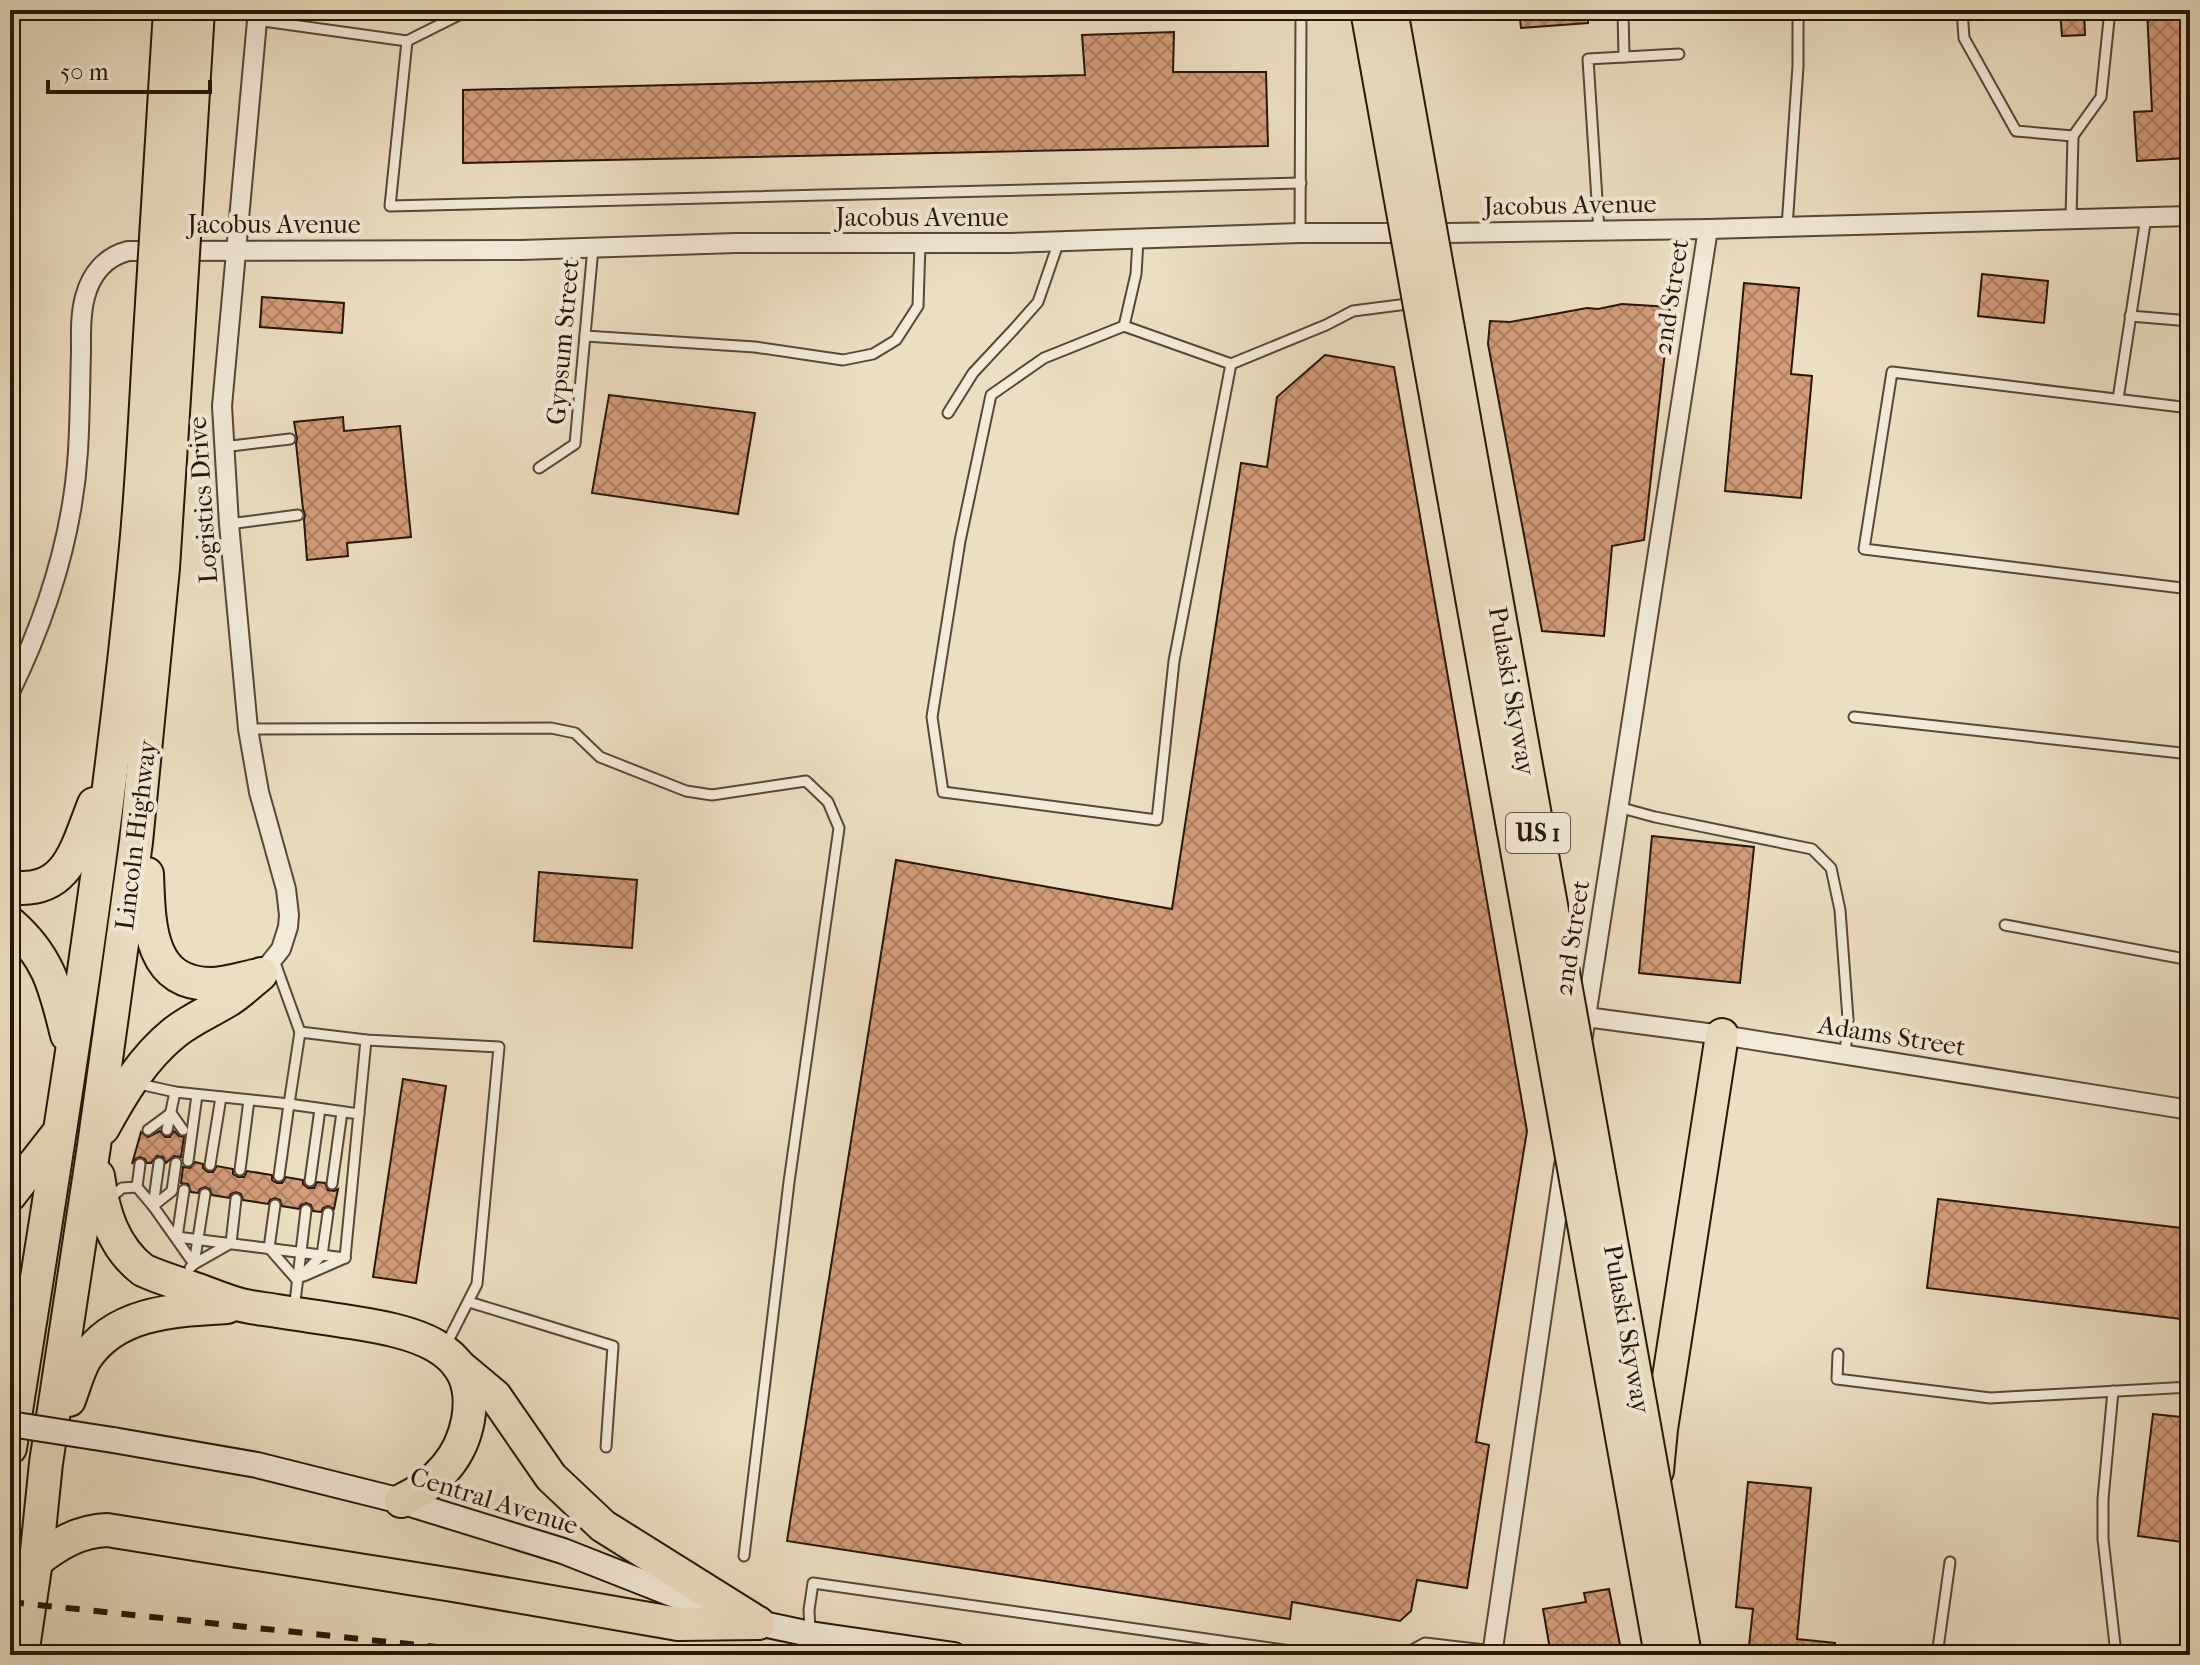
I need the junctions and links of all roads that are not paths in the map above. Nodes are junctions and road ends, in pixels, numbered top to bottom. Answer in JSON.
{"nodes":[{"id":1,"x":170,"y":10,"type":"edge"},
{"id":2,"x":198,"y":10,"type":"edge"},
{"id":3,"x":469,"y":10,"type":"edge"},
{"id":4,"x":1367,"y":10,"type":"edge"},
{"id":5,"x":1391,"y":10,"type":"edge"},
{"id":6,"x":1623,"y":10,"type":"edge"},
{"id":7,"x":1798,"y":10,"type":"edge"},
{"id":8,"x":1962,"y":10,"type":"edge"},
{"id":9,"x":2110,"y":10,"type":"edge"},
{"id":10,"x":1301,"y":13,"type":"dead end"},
{"id":11,"x":257,"y":15,"type":"edge"},
{"id":12,"x":407,"y":41,"type":"junction"},
{"id":13,"x":1679,"y":54,"type":"dead end"},
{"id":14,"x":1624,"y":57,"type":"junction"},
{"id":15,"x":2073,"y":136,"type":"junction"},
{"id":16,"x":1301,"y":183,"type":"junction"},
{"id":17,"x":2190,"y":216,"type":"edge"},
{"id":18,"x":2146,"y":217,"type":"junction"},
{"id":19,"x":2071,"y":219,"type":"junction"},
{"id":20,"x":1787,"y":227,"type":"junction"},
{"id":21,"x":1708,"y":229,"type":"junction"},
{"id":22,"x":1599,"y":231,"type":"junction"},
{"id":23,"x":1300,"y":233,"type":"junction"},
{"id":24,"x":1138,"y":240,"type":"junction"},
{"id":25,"x":1059,"y":241,"type":"junction"},
{"id":26,"x":920,"y":243,"type":"junction"},
{"id":27,"x":593,"y":248,"type":"junction"},
{"id":28,"x":235,"y":250,"type":"junction"},
{"id":29,"x":1446,"y":298,"type":"dead end"},
{"id":30,"x":2130,"y":316,"type":"junction"},
{"id":31,"x":2190,"y":321,"type":"edge"},
{"id":32,"x":1124,"y":326,"type":"junction"},
{"id":33,"x":585,"y":336,"type":"junction"},
{"id":34,"x":163,"y":351,"type":"junction"},
{"id":35,"x":1231,"y":364,"type":"junction"},
{"id":36,"x":2118,"y":399,"type":"junction"},
{"id":37,"x":2190,"y":408,"type":"edge"},
{"id":38,"x":948,"y":413,"type":"dead end"},
{"id":39,"x":290,"y":439,"type":"dead end"},
{"id":40,"x":223,"y":447,"type":"junction"},
{"id":41,"x":539,"y":468,"type":"dead end"},
{"id":42,"x":298,"y":515,"type":"dead end"},
{"id":43,"x":229,"y":524,"type":"junction"},
{"id":44,"x":2190,"y":589,"type":"edge"},
{"id":45,"x":10,"y":692,"type":"edge"},
{"id":46,"x":1854,"y":717,"type":"dead end"},
{"id":47,"x":248,"y":729,"type":"junction"},
{"id":48,"x":2190,"y":754,"type":"edge"},
{"id":49,"x":111,"y":760,"type":"junction"},
{"id":50,"x":144,"y":774,"type":"junction"},
{"id":51,"x":1618,"y":807,"type":"junction"},
{"id":52,"x":10,"y":887,"type":"edge"},
{"id":53,"x":10,"y":923,"type":"edge"},
{"id":54,"x":2005,"y":925,"type":"dead end"},
{"id":55,"x":2190,"y":960,"type":"edge"},
{"id":56,"x":268,"y":966,"type":"junction"},
{"id":57,"x":1586,"y":1017,"type":"junction"},
{"id":58,"x":300,"y":1032,"type":"junction"},
{"id":59,"x":1722,"y":1035,"type":"junction"},
{"id":60,"x":366,"y":1040,"type":"junction"},
{"id":61,"x":71,"y":1051,"type":"junction"},
{"id":62,"x":1845,"y":1055,"type":"junction"},
{"id":63,"x":131,"y":1082,"type":"junction"},
{"id":64,"x":175,"y":1092,"type":"junction"},
{"id":65,"x":197,"y":1095,"type":"junction"},
{"id":66,"x":221,"y":1097,"type":"junction"},
{"id":67,"x":249,"y":1100,"type":"junction"},
{"id":68,"x":289,"y":1104,"type":"junction"},
{"id":69,"x":320,"y":1109,"type":"junction"},
{"id":70,"x":2190,"y":1110,"type":"edge"},
{"id":71,"x":342,"y":1112,"type":"junction"},
{"id":72,"x":171,"y":1113,"type":"junction"},
{"id":73,"x":359,"y":1114,"type":"junction"},
{"id":74,"x":60,"y":1130,"type":"junction"},
{"id":75,"x":148,"y":1130,"type":"dead end"},
{"id":76,"x":167,"y":1130,"type":"dead end"},
{"id":77,"x":183,"y":1130,"type":"dead end"},
{"id":78,"x":94,"y":1146,"type":"junction"},
{"id":79,"x":188,"y":1161,"type":"dead end"},
{"id":80,"x":159,"y":1163,"type":"dead end"},
{"id":81,"x":176,"y":1163,"type":"dead end"},
{"id":82,"x":140,"y":1164,"type":"dead end"},
{"id":83,"x":210,"y":1165,"type":"dead end"},
{"id":84,"x":240,"y":1170,"type":"dead end"},
{"id":85,"x":279,"y":1176,"type":"dead end"},
{"id":86,"x":310,"y":1181,"type":"dead end"},
{"id":87,"x":332,"y":1184,"type":"dead end"},
{"id":88,"x":137,"y":1187,"type":"junction"},
{"id":89,"x":184,"y":1190,"type":"dead end"},
{"id":90,"x":205,"y":1194,"type":"dead end"},
{"id":91,"x":10,"y":1195,"type":"edge"},
{"id":92,"x":236,"y":1199,"type":"dead end"},
{"id":93,"x":103,"y":1205,"type":"junction"},
{"id":94,"x":275,"y":1205,"type":"dead end"},
{"id":95,"x":153,"y":1206,"type":"junction"},
{"id":96,"x":306,"y":1210,"type":"dead end"},
{"id":97,"x":328,"y":1213,"type":"dead end"},
{"id":98,"x":177,"y":1237,"type":"junction"},
{"id":99,"x":198,"y":1239,"type":"junction"},
{"id":100,"x":231,"y":1243,"type":"junction"},
{"id":101,"x":269,"y":1248,"type":"junction"},
{"id":102,"x":301,"y":1252,"type":"junction"},
{"id":103,"x":322,"y":1255,"type":"junction"},
{"id":104,"x":345,"y":1258,"type":"junction"},
{"id":105,"x":186,"y":1274,"type":"junction"},
{"id":106,"x":297,"y":1280,"type":"junction"},
{"id":107,"x":469,"y":1302,"type":"junction"},
{"id":108,"x":242,"y":1306,"type":"junction"},
{"id":109,"x":294,"y":1313,"type":"junction"},
{"id":110,"x":10,"y":1341,"type":"edge"},
{"id":111,"x":1838,"y":1354,"type":"dead end"},
{"id":112,"x":451,"y":1357,"type":"junction"},
{"id":113,"x":2190,"y":1387,"type":"edge"},
{"id":114,"x":2113,"y":1391,"type":"junction"},
{"id":115,"x":14,"y":1409,"type":"edge"},
{"id":116,"x":606,"y":1447,"type":"dead end"},
{"id":117,"x":10,"y":1448,"type":"edge"},
{"id":118,"x":46,"y":1463,"type":"junction"},
{"id":119,"x":401,"y":1501,"type":"junction"},
{"id":120,"x":744,"y":1556,"type":"dead end"},
{"id":121,"x":36,"y":1561,"type":"junction"},
{"id":122,"x":1950,"y":1562,"type":"dead end"},
{"id":123,"x":758,"y":1623,"type":"junction"},
{"id":124,"x":810,"y":1634,"type":"junction"},
{"id":125,"x":1492,"y":1653,"type":"edge"},
{"id":126,"x":22,"y":1655,"type":"edge"},
{"id":127,"x":954,"y":1655,"type":"edge"},
{"id":128,"x":1319,"y":1655,"type":"edge"},
{"id":129,"x":1403,"y":1655,"type":"edge"},
{"id":130,"x":1661,"y":1655,"type":"edge"},
{"id":131,"x":1673,"y":1655,"type":"edge"},
{"id":132,"x":1685,"y":1655,"type":"edge"},
{"id":133,"x":1931,"y":1655,"type":"edge"},
{"id":134,"x":2113,"y":1655,"type":"edge"}],
"edges":[{"from":1,"to":34,"type":"highway","name":"Lincoln Highway","bridge":true},
{"from":2,"to":34,"type":"highway","name":"Lincoln Highway","bridge":true},
{"from":3,"to":12,"type":"lane"},
{"from":4,"to":130,"type":"highway","name":"Pulaski Skyway","number":"US 1","bridge":true},
{"from":5,"to":132,"type":"highway","name":"Pulaski Skyway","number":"US 1","bridge":true},
{"from":6,"to":14,"type":"lane"},
{"from":7,"to":20,"type":"lane"},
{"from":8,"to":15,"type":"lane"},
{"from":9,"to":15,"type":"lane"},
{"from":10,"to":16,"type":"lane"},
{"from":11,"to":12,"type":"lane"},
{"from":11,"to":28,"type":"street","name":"Logistics Drive"},
{"from":12,"to":16,"type":"lane"},
{"from":13,"to":14,"type":"lane"},
{"from":14,"to":22,"type":"lane"},
{"from":15,"to":19,"type":"lane"},
{"from":16,"to":23,"type":"lane"},
{"from":17,"to":18,"type":"street","name":"Jacobus Avenue"},
{"from":18,"to":19,"type":"street","name":"Jacobus Avenue"},
{"from":18,"to":30,"type":"lane"},
{"from":19,"to":20,"type":"street","name":"Jacobus Avenue"},
{"from":20,"to":21,"type":"street","name":"Jacobus Avenue"},
{"from":21,"to":22,"type":"street","name":"Jacobus Avenue"},
{"from":21,"to":51,"type":"street","name":"2nd Street"},
{"from":22,"to":23,"type":"street","name":"Jacobus Avenue"},
{"from":23,"to":24,"type":"street","name":"Jacobus Avenue"},
{"from":24,"to":25,"type":"street","name":"Jacobus Avenue"},
{"from":24,"to":32,"type":"lane"},
{"from":25,"to":26,"type":"street","name":"Jacobus Avenue"},
{"from":25,"to":38,"type":"lane"},
{"from":26,"to":27,"type":"street","name":"Jacobus Avenue"},
{"from":26,"to":33,"type":"lane"},
{"from":27,"to":28,"type":"street","name":"Jacobus Avenue"},
{"from":27,"to":33,"type":"lane","name":"Gypsum Street"},
{"from":28,"to":40,"type":"street","name":"Logistics Drive"},
{"from":28,"to":45,"type":"street","name":"Jacobus Avenue"},
{"from":29,"to":35,"type":"lane"},
{"from":30,"to":31,"type":"lane"},
{"from":30,"to":36,"type":"lane"},
{"from":32,"to":35,"type":"lane"},
{"from":32,"to":35,"type":"lane"},
{"from":33,"to":41,"type":"lane","name":"Gypsum Street"},
{"from":34,"to":49,"type":"highway","name":"Lincoln Highway"},
{"from":34,"to":50,"type":"highway","name":"Lincoln Highway"},
{"from":36,"to":37,"type":"lane"},
{"from":36,"to":44,"type":"lane"},
{"from":39,"to":40,"type":"lane"},
{"from":40,"to":43,"type":"street","name":"Logistics Drive"},
{"from":42,"to":43,"type":"lane"},
{"from":43,"to":47,"type":"street","name":"Logistics Drive"},
{"from":46,"to":48,"type":"lane"},
{"from":47,"to":56,"type":"street","name":"Logistics Drive"},
{"from":47,"to":120,"type":"lane"},
{"from":49,"to":52,"type":"highway"},
{"from":49,"to":61,"type":"highway","name":"Lincoln Highway"},
{"from":50,"to":56,"type":"highway"},
{"from":50,"to":78,"type":"highway","name":"Lincoln Highway"},
{"from":51,"to":57,"type":"street","name":"2nd Street"},
{"from":51,"to":62,"type":"lane"},
{"from":53,"to":61,"type":"highway"},
{"from":54,"to":55,"type":"lane"},
{"from":56,"to":58,"type":"lane"},
{"from":56,"to":63,"type":"highway"},
{"from":57,"to":59,"type":"street","name":"Adams Street"},
{"from":57,"to":125,"type":"street","name":"2nd Street"},
{"from":58,"to":60,"type":"lane"},
{"from":58,"to":68,"type":"lane"},
{"from":59,"to":62,"type":"street","name":"Adams Street"},
{"from":59,"to":131,"type":"highway","bridge":true},
{"from":60,"to":73,"type":"lane"},
{"from":60,"to":107,"type":"lane"},
{"from":61,"to":74,"type":"highway","name":"Lincoln Highway"},
{"from":62,"to":70,"type":"street","name":"Adams Street"},
{"from":63,"to":64,"type":"lane"},
{"from":63,"to":78,"type":"highway"},
{"from":64,"to":65,"type":"lane"},
{"from":64,"to":72,"type":"lane"},
{"from":65,"to":66,"type":"lane"},
{"from":65,"to":79,"type":"lane"},
{"from":66,"to":67,"type":"lane"},
{"from":66,"to":83,"type":"lane"},
{"from":67,"to":68,"type":"lane"},
{"from":67,"to":84,"type":"lane"},
{"from":68,"to":69,"type":"lane"},
{"from":68,"to":85,"type":"lane"},
{"from":69,"to":71,"type":"lane"},
{"from":69,"to":86,"type":"lane"},
{"from":71,"to":73,"type":"lane"},
{"from":71,"to":87,"type":"lane"},
{"from":72,"to":75,"type":"lane"},
{"from":72,"to":76,"type":"lane"},
{"from":72,"to":77,"type":"lane"},
{"from":73,"to":104,"type":"lane"},
{"from":74,"to":91,"type":"highway"},
{"from":74,"to":115,"type":"highway","name":"Lincoln Highway"},
{"from":78,"to":93,"type":"highway"},
{"from":78,"to":118,"type":"highway","name":"Lincoln Highway"},
{"from":80,"to":95,"type":"lane"},
{"from":81,"to":95,"type":"lane"},
{"from":82,"to":88,"type":"lane"},
{"from":88,"to":93,"type":"lane"},
{"from":88,"to":95,"type":"lane"},
{"from":89,"to":98,"type":"lane"},
{"from":90,"to":99,"type":"lane"},
{"from":92,"to":100,"type":"lane"},
{"from":93,"to":105,"type":"highway"},
{"from":94,"to":101,"type":"lane"},
{"from":95,"to":98,"type":"lane"},
{"from":96,"to":102,"type":"lane"},
{"from":97,"to":103,"type":"lane"},
{"from":98,"to":99,"type":"lane"},
{"from":98,"to":105,"type":"lane"},
{"from":99,"to":100,"type":"lane"},
{"from":99,"to":105,"type":"lane"},
{"from":100,"to":101,"type":"lane"},
{"from":100,"to":105,"type":"lane"},
{"from":101,"to":102,"type":"lane"},
{"from":101,"to":106,"type":"lane"},
{"from":102,"to":103,"type":"lane"},
{"from":102,"to":106,"type":"lane"},
{"from":103,"to":104,"type":"lane"},
{"from":103,"to":106,"type":"lane"},
{"from":104,"to":106,"type":"lane"},
{"from":105,"to":108,"type":"highway"},
{"from":106,"to":109,"type":"lane"},
{"from":107,"to":112,"type":"lane"},
{"from":107,"to":116,"type":"lane"},
{"from":108,"to":109,"type":"highway"},
{"from":108,"to":118,"type":"highway"},
{"from":109,"to":112,"type":"highway"},
{"from":110,"to":115,"type":"highway"},
{"from":111,"to":114,"type":"lane"},
{"from":112,"to":119,"type":"highway"},
{"from":112,"to":123,"type":"highway"},
{"from":113,"to":114,"type":"lane"},
{"from":114,"to":134,"type":"lane"},
{"from":115,"to":117,"type":"highway","name":"Lincoln Highway"},
{"from":115,"to":119,"type":"main road","name":"Central Avenue","bridge":true},
{"from":118,"to":121,"type":"highway","name":"Lincoln Highway"},
{"from":119,"to":123,"type":"main road","name":"Central Avenue"},
{"from":121,"to":123,"type":"highway"},
{"from":121,"to":126,"type":"highway","name":"Lincoln Highway"},
{"from":122,"to":133,"type":"lane"},
{"from":123,"to":124,"type":"main road","name":"Central Avenue"},
{"from":124,"to":127,"type":"main road","name":"Central Avenue"},
{"from":124,"to":128,"type":"lane"},
{"from":125,"to":129,"type":"lane"}]}
